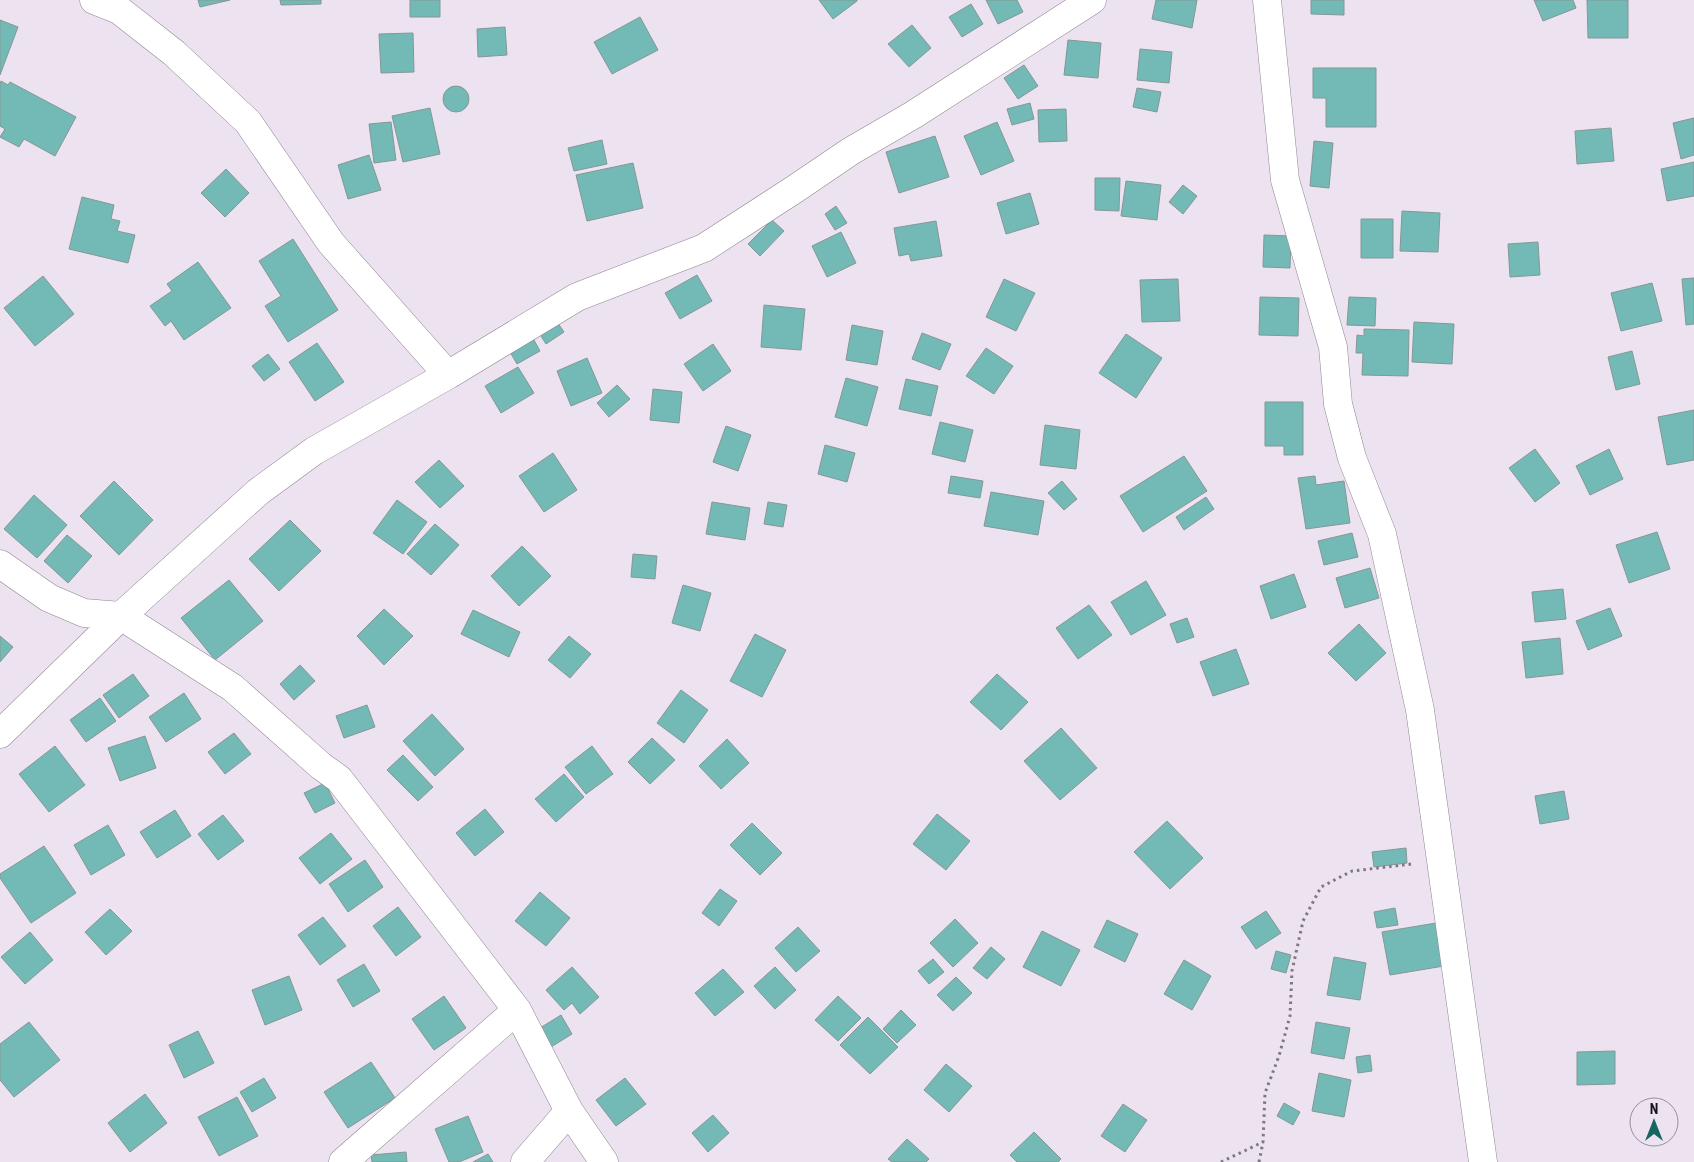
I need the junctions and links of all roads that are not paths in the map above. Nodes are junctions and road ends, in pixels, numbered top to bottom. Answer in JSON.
{"nodes":[{"id":1,"x":94,"y":0,"type":"edge"},
{"id":2,"x":1092,"y":0,"type":"edge"},
{"id":3,"x":1267,"y":0,"type":"edge"},
{"id":4,"x":448,"y":375,"type":"junction"},
{"id":5,"x":0,"y":564,"type":"edge"},
{"id":6,"x":121,"y":616,"type":"junction"},
{"id":7,"x":0,"y":734,"type":"edge"},
{"id":8,"x":517,"y":1010,"type":"junction"},
{"id":9,"x":569,"y":1111,"type":"junction"},
{"id":10,"x":343,"y":1162,"type":"edge"},
{"id":11,"x":525,"y":1162,"type":"edge"},
{"id":12,"x":604,"y":1162,"type":"edge"},
{"id":13,"x":1483,"y":1162,"type":"edge"}],
"edges":[{"from":1,"to":4,"type":"street"},
{"from":2,"to":4,"type":"street"},
{"from":3,"to":13,"type":"street"},
{"from":4,"to":6,"type":"street"},
{"from":5,"to":6,"type":"street"},
{"from":6,"to":7,"type":"street"},
{"from":6,"to":8,"type":"street"},
{"from":8,"to":9,"type":"street"},
{"from":8,"to":10,"type":"street"},
{"from":9,"to":11,"type":"street"},
{"from":9,"to":12,"type":"street"}]}
